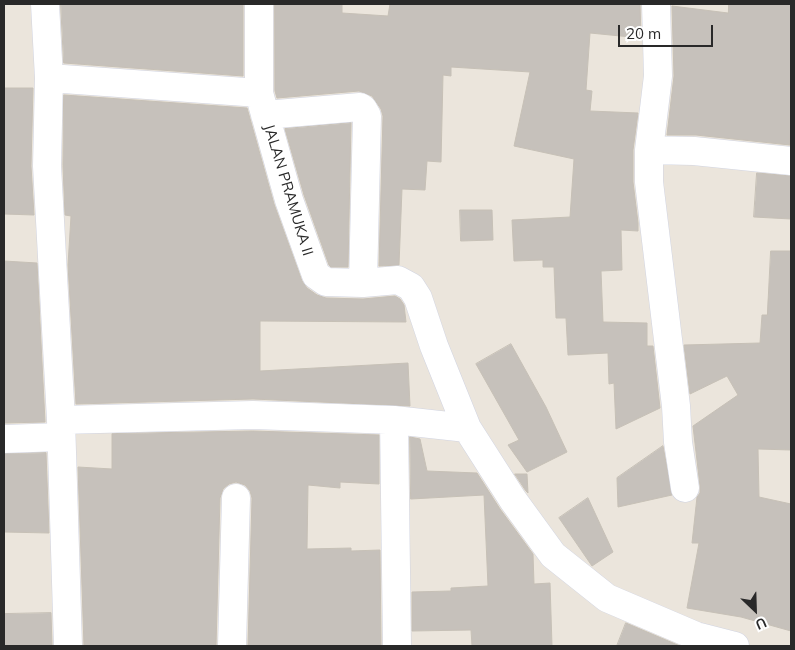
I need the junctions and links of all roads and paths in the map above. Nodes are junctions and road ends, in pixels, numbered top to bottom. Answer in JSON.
{"nodes":[{"id":1,"x":45,"y":4,"type":"edge"},
{"id":2,"x":260,"y":4,"type":"edge"},
{"id":3,"x":656,"y":4,"type":"edge"},
{"id":4,"x":49,"y":78,"type":"junction"},
{"id":5,"x":262,"y":104,"type":"junction"},
{"id":6,"x":649,"y":150,"type":"junction"},
{"id":7,"x":791,"y":161,"type":"edge"},
{"id":8,"x":363,"y":283,"type":"junction"},
{"id":9,"x":394,"y":420,"type":"junction"},
{"id":10,"x":61,"y":428,"type":"junction"},
{"id":11,"x":467,"y":428,"type":"junction"},
{"id":12,"x":4,"y":439,"type":"edge"},
{"id":13,"x":686,"y":488,"type":"dead end"},
{"id":14,"x":236,"y":498,"type":"dead end"},
{"id":15,"x":68,"y":646,"type":"edge"},
{"id":16,"x":232,"y":646,"type":"edge"},
{"id":17,"x":397,"y":646,"type":"edge"},
{"id":18,"x":735,"y":646,"type":"edge"}],
"edges":[{"from":1,"to":4,"type":"street"},
{"from":2,"to":5,"type":"street","name":"JALAN PRAMUKA II"},
{"from":3,"to":6,"type":"street"},
{"from":4,"to":5,"type":"street"},
{"from":4,"to":10,"type":"street"},
{"from":5,"to":8,"type":"street","name":"JALAN PRAMUKA II"},
{"from":5,"to":8,"type":"street"},
{"from":6,"to":7,"type":"street"},
{"from":6,"to":13,"type":"street"},
{"from":8,"to":11,"type":"street","name":"JALAN PRAMUKA II"},
{"from":9,"to":10,"type":"street"},
{"from":9,"to":11,"type":"street"},
{"from":9,"to":17,"type":"street"},
{"from":10,"to":12,"type":"street"},
{"from":10,"to":15,"type":"street"},
{"from":11,"to":18,"type":"street","name":"JALAN PRAMUKA II"},
{"from":14,"to":16,"type":"street"}]}
